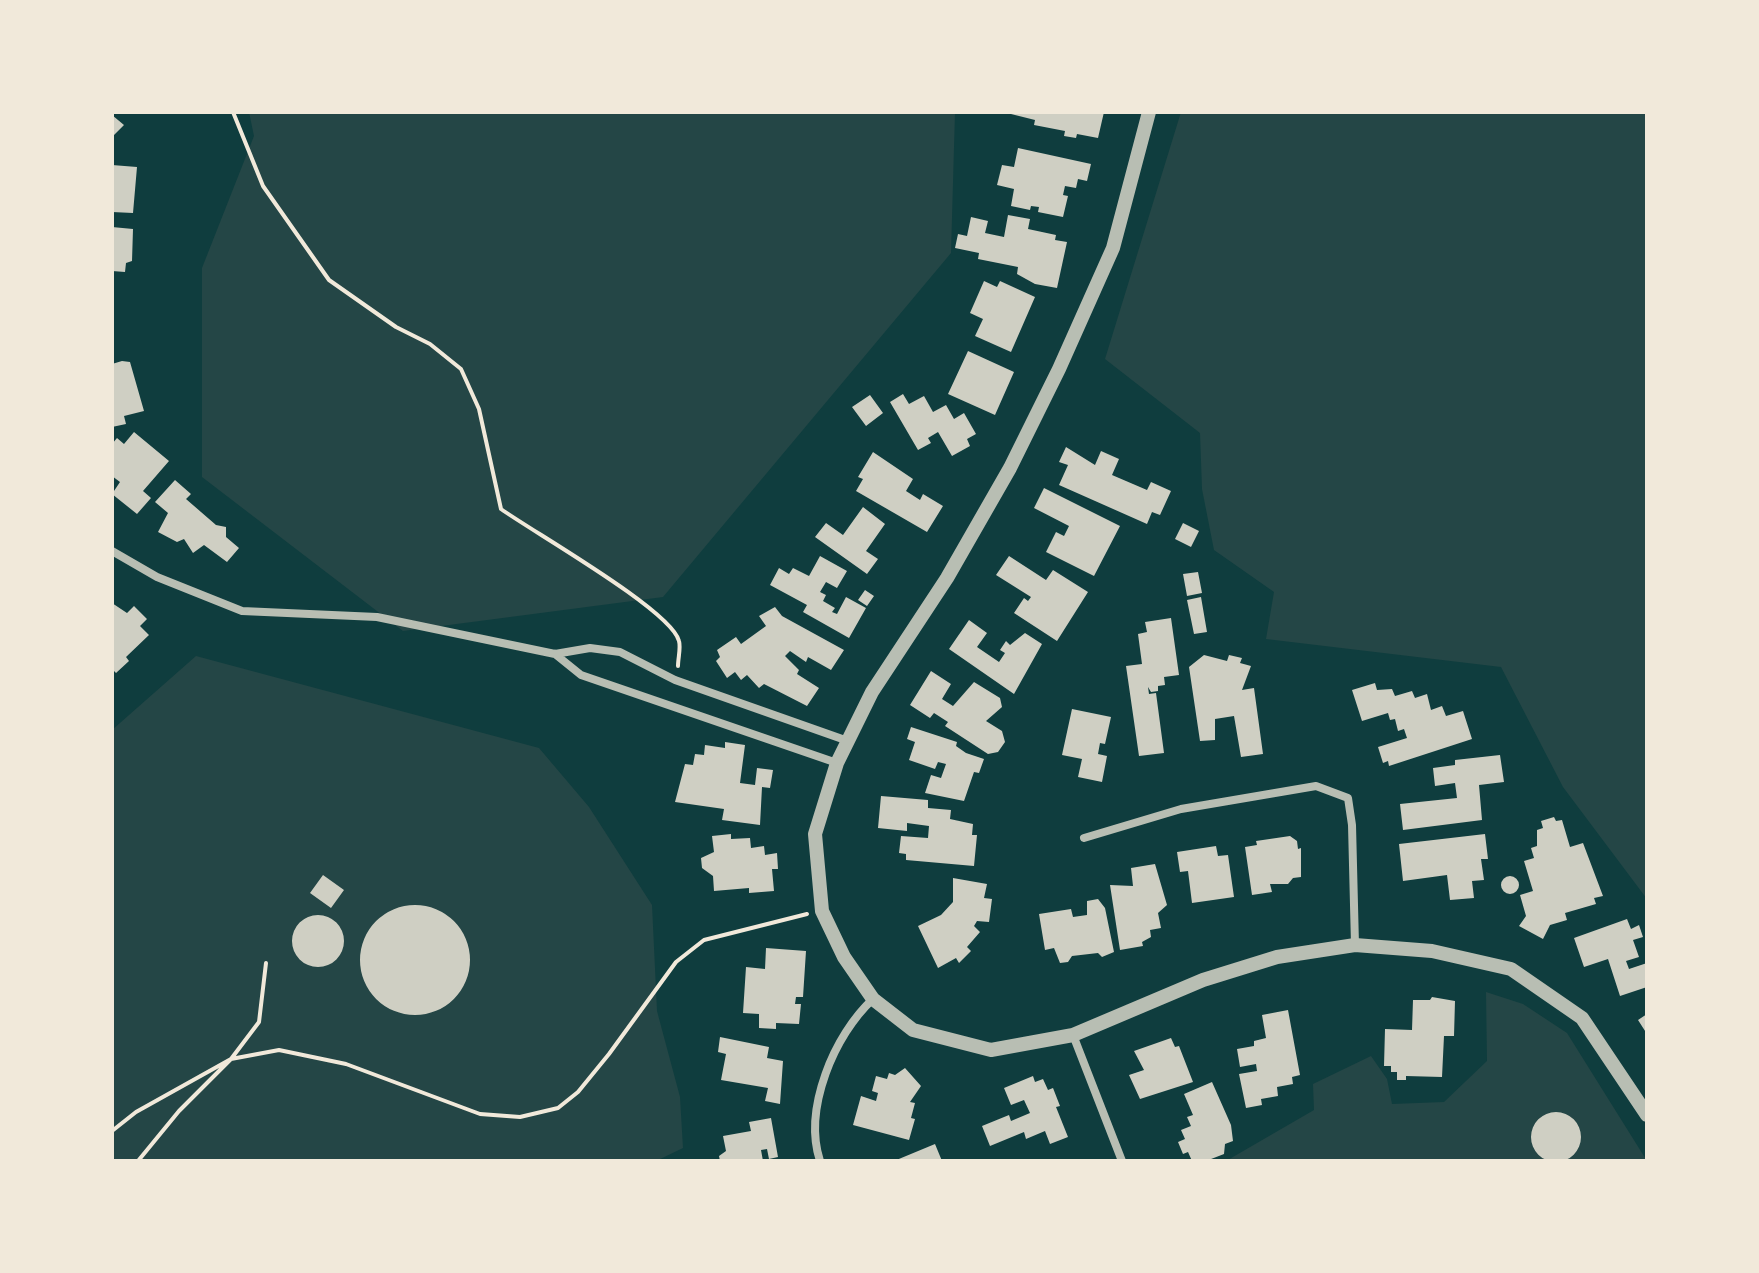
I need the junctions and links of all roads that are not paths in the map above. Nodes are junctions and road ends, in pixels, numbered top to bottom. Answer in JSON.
{"nodes":[{"id":1,"x":1149,"y":112,"type":"edge"},
{"id":2,"x":112,"y":551,"type":"edge"},
{"id":3,"x":555,"y":654,"type":"junction"},
{"id":4,"x":848,"y":741,"type":"junction"},
{"id":5,"x":837,"y":763,"type":"junction"},
{"id":6,"x":1084,"y":838,"type":"dead end"},
{"id":7,"x":1355,"y":945,"type":"junction"},
{"id":8,"x":873,"y":999,"type":"junction"},
{"id":9,"x":1073,"y":1035,"type":"junction"},
{"id":10,"x":1647,"y":1115,"type":"edge"},
{"id":11,"x":820,"y":1161,"type":"edge"},
{"id":12,"x":1122,"y":1161,"type":"edge"}],
"edges":[{"from":1,"to":4,"type":"street"},
{"from":2,"to":3,"type":"street"},
{"from":3,"to":4,"type":"street"},
{"from":3,"to":5,"type":"street"},
{"from":4,"to":5,"type":"street"},
{"from":5,"to":8,"type":"street"},
{"from":6,"to":7,"type":"street"},
{"from":7,"to":9,"type":"street"},
{"from":7,"to":10,"type":"street"},
{"from":8,"to":9,"type":"street"},
{"from":8,"to":11,"type":"street"},
{"from":9,"to":12,"type":"street"}]}
